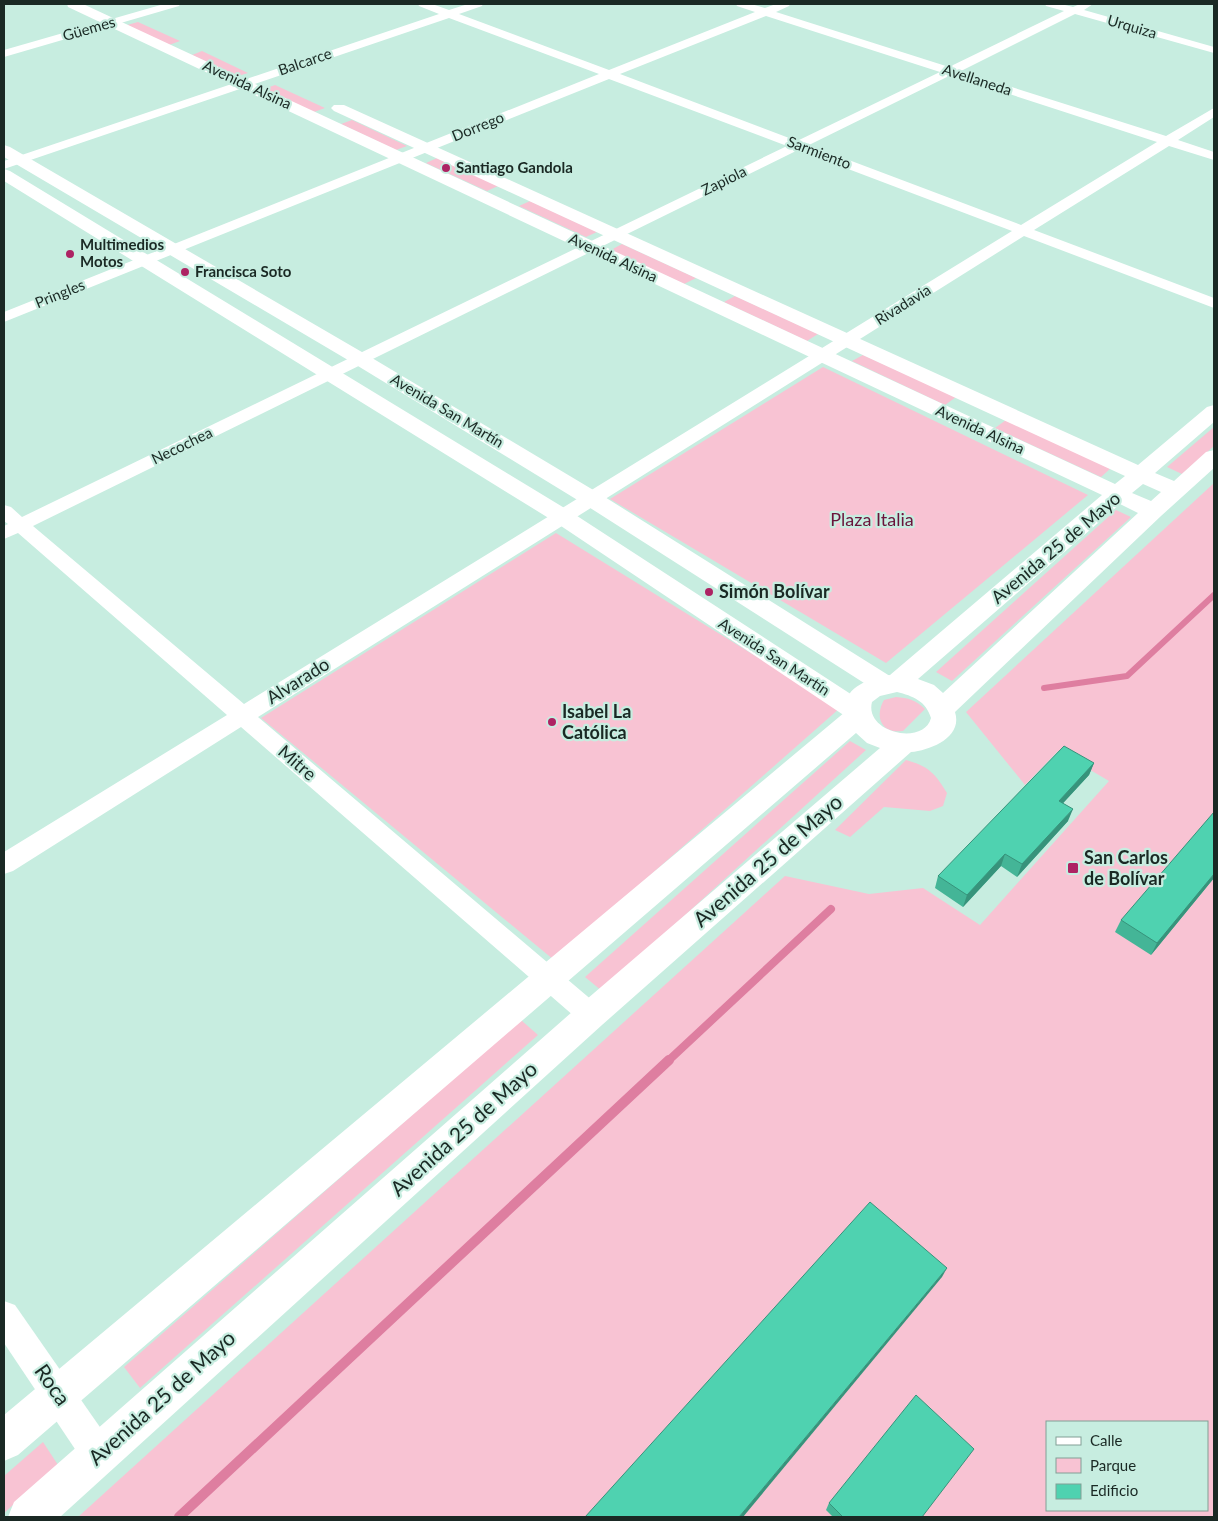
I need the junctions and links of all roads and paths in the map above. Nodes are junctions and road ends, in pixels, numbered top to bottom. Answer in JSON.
{"nodes":[{"id":1,"x":73,"y":4,"type":"edge"},
{"id":2,"x":110,"y":4,"type":"edge"},
{"id":3,"x":175,"y":4,"type":"edge"},
{"id":4,"x":423,"y":4,"type":"edge"},
{"id":5,"x":478,"y":4,"type":"edge"},
{"id":6,"x":740,"y":4,"type":"edge"},
{"id":7,"x":785,"y":4,"type":"edge"},
{"id":8,"x":1050,"y":4,"type":"edge"},
{"id":9,"x":1088,"y":4,"type":"edge"},
{"id":10,"x":1074,"y":11,"type":"junction"},
{"id":11,"x":765,"y":12,"type":"junction"},
{"id":12,"x":449,"y":14,"type":"junction"},
{"id":13,"x":136,"y":15,"type":"junction"},
{"id":14,"x":112,"y":22,"type":"junction"},
{"id":15,"x":171,"y":31,"type":"dead end"},
{"id":16,"x":1214,"y":50,"type":"edge"},
{"id":17,"x":4,"y":54,"type":"edge"},
{"id":18,"x":241,"y":63,"type":"dead end"},
{"id":19,"x":950,"y":71,"type":"junction"},
{"id":20,"x":609,"y":74,"type":"junction"},
{"id":21,"x":267,"y":75,"type":"junction"},
{"id":22,"x":243,"y":84,"type":"junction"},
{"id":23,"x":294,"y":87,"type":"dead end"},
{"id":24,"x":320,"y":99,"type":"dead end"},
{"id":25,"x":1214,"y":112,"type":"edge"},
{"id":26,"x":1168,"y":141,"type":"junction"},
{"id":27,"x":798,"y":145,"type":"junction"},
{"id":28,"x":426,"y":148,"type":"junction"},
{"id":29,"x":1214,"y":156,"type":"edge"},
{"id":30,"x":9,"y":158,"type":"edge"},
{"id":31,"x":400,"y":158,"type":"junction"},
{"id":32,"x":4,"y":174,"type":"edge"},
{"id":33,"x":1024,"y":231,"type":"junction"},
{"id":34,"x":616,"y":234,"type":"junction"},
{"id":35,"x":590,"y":247,"type":"junction"},
{"id":36,"x":171,"y":250,"type":"junction"},
{"id":37,"x":144,"y":260,"type":"junction"},
{"id":38,"x":1214,"y":303,"type":"edge"},
{"id":39,"x":4,"y":317,"type":"edge"},
{"id":40,"x":848,"y":340,"type":"junction"},
{"id":41,"x":822,"y":356,"type":"junction"},
{"id":42,"x":360,"y":359,"type":"junction"},
{"id":43,"x":330,"y":374,"type":"junction"},
{"id":44,"x":1214,"y":411,"type":"edge"},
{"id":45,"x":1214,"y":457,"type":"edge"},
{"id":46,"x":1141,"y":474,"type":"junction"},
{"id":47,"x":1177,"y":491,"type":"junction"},
{"id":48,"x":1118,"y":495,"type":"junction"},
{"id":49,"x":592,"y":499,"type":"junction"},
{"id":50,"x":1153,"y":511,"type":"junction"},
{"id":51,"x":563,"y":517,"type":"junction"},
{"id":52,"x":9,"y":523,"type":"edge"},
{"id":53,"x":890,"y":684,"type":"junction"},
{"id":54,"x":942,"y":709,"type":"junction"},
{"id":55,"x":858,"y":714,"type":"junction"},
{"id":56,"x":242,"y":716,"type":"junction"},
{"id":57,"x":903,"y":744,"type":"junction"},
{"id":58,"x":4,"y":864,"type":"edge"},
{"id":59,"x":549,"y":978,"type":"junction"},
{"id":60,"x":592,"y":1015,"type":"junction"},
{"id":61,"x":4,"y":1316,"type":"edge"},
{"id":62,"x":58,"y":1394,"type":"junction"},
{"id":63,"x":4,"y":1441,"type":"edge"},
{"id":64,"x":99,"y":1455,"type":"junction"},
{"id":65,"x":29,"y":1517,"type":"edge"}],
"edges":[{"from":1,"to":14,"type":"street","name":"Avenida Alsina"},
{"from":2,"to":13,"type":"street"},
{"from":3,"to":13,"type":"street","name":"Güemes"},
{"from":4,"to":12,"type":"street","name":"Sarmiento"},
{"from":5,"to":12,"type":"street","name":"Balcarce"},
{"from":6,"to":11,"type":"street","name":"Avellaneda"},
{"from":7,"to":11,"type":"street","name":"Dorrego"},
{"from":8,"to":10,"type":"street","name":"Urquiza"},
{"from":9,"to":10,"type":"street","name":"Zapiola"},
{"from":10,"to":16,"type":"street","name":"Urquiza"},
{"from":10,"to":19,"type":"street","name":"Zapiola"},
{"from":11,"to":19,"type":"street","name":"Avellaneda"},
{"from":11,"to":20,"type":"street","name":"Dorrego"},
{"from":12,"to":20,"type":"street","name":"Sarmiento"},
{"from":12,"to":21,"type":"street","name":"Balcarce"},
{"from":13,"to":14,"type":"street","name":"Güemes"},
{"from":13,"to":15,"type":"street"},
{"from":14,"to":17,"type":"street","name":"Güemes"},
{"from":14,"to":22,"type":"street","name":"Avenida Alsina"},
{"from":18,"to":21,"type":"street","name":"Avenida Alsina"},
{"from":19,"to":26,"type":"street","name":"Avellaneda"},
{"from":19,"to":27,"type":"street","name":"Zapiola"},
{"from":20,"to":27,"type":"street","name":"Sarmiento"},
{"from":20,"to":28,"type":"street","name":"Dorrego"},
{"from":21,"to":22,"type":"street","name":"Balcarce"},
{"from":21,"to":23,"type":"street","name":"Avenida Alsina"},
{"from":22,"to":30,"type":"street","name":"Balcarce"},
{"from":22,"to":31,"type":"street","name":"Avenida Alsina"},
{"from":24,"to":28,"type":"street","name":"Avenida Alsina"},
{"from":25,"to":26,"type":"street","name":"Rivadavia"},
{"from":26,"to":29,"type":"street","name":"Avellaneda"},
{"from":26,"to":33,"type":"street","name":"Rivadavia"},
{"from":27,"to":33,"type":"street","name":"Sarmiento"},
{"from":27,"to":34,"type":"street","name":"Zapiola"},
{"from":28,"to":31,"type":"street","name":"Dorrego"},
{"from":28,"to":34,"type":"street","name":"Avenida Alsina"},
{"from":30,"to":36,"type":"street","name":"Avenida San Martín"},
{"from":31,"to":35,"type":"street","name":"Avenida Alsina"},
{"from":31,"to":36,"type":"street","name":"Dorrego"},
{"from":32,"to":37,"type":"street","name":"Avenida San Martín"},
{"from":33,"to":38,"type":"street","name":"Sarmiento"},
{"from":33,"to":40,"type":"street","name":"Rivadavia"},
{"from":34,"to":35,"type":"street","name":"Zapiola"},
{"from":34,"to":40,"type":"street","name":"Avenida Alsina"},
{"from":35,"to":41,"type":"street","name":"Avenida Alsina"},
{"from":35,"to":42,"type":"street","name":"Zapiola"},
{"from":36,"to":37,"type":"street","name":"Pringles"},
{"from":36,"to":42,"type":"street","name":"Avenida San Martín"},
{"from":37,"to":39,"type":"street","name":"Pringles"},
{"from":37,"to":43,"type":"street","name":"Avenida San Martín"},
{"from":40,"to":41,"type":"street","name":"Rivadavia"},
{"from":40,"to":46,"type":"street","name":"Avenida Alsina"},
{"from":41,"to":48,"type":"street","name":"Avenida Alsina"},
{"from":41,"to":49,"type":"street","name":"Rivadavia"},
{"from":42,"to":43,"type":"street","name":"Necochea"},
{"from":42,"to":49,"type":"street","name":"Avenida San Martín"},
{"from":43,"to":51,"type":"street","name":"Avenida San Martín"},
{"from":43,"to":52,"type":"street","name":"Necochea"},
{"from":44,"to":46,"type":"street","name":"Avenida 25 de Mayo"},
{"from":45,"to":47,"type":"street","name":"Avenida 25 de Mayo"},
{"from":46,"to":47,"type":"street","name":"Avenida Alsina"},
{"from":46,"to":48,"type":"street","name":"Avenida 25 de Mayo"},
{"from":47,"to":50,"type":"street","name":"Avenida 25 de Mayo"},
{"from":48,"to":50,"type":"street","name":"Avenida Alsina"},
{"from":48,"to":53,"type":"street","name":"Avenida 25 de Mayo"},
{"from":49,"to":51,"type":"street","name":"Alvarado"},
{"from":49,"to":53,"type":"street","name":"Avenida San Martín"},
{"from":50,"to":54,"type":"street","name":"Avenida 25 de Mayo"},
{"from":51,"to":55,"type":"street","name":"Avenida San Martín"},
{"from":51,"to":56,"type":"street","name":"Alvarado"},
{"from":52,"to":56,"type":"street","name":"Mitre"},
{"from":53,"to":54,"type":"street"},
{"from":53,"to":55,"type":"street"},
{"from":54,"to":57,"type":"street"},
{"from":55,"to":57,"type":"street"},
{"from":55,"to":59,"type":"street"},
{"from":56,"to":58,"type":"street","name":"Alvarado"},
{"from":56,"to":59,"type":"street","name":"Mitre"},
{"from":57,"to":60,"type":"street","name":"Avenida 25 de Mayo"},
{"from":59,"to":60,"type":"street","name":"Mitre"},
{"from":59,"to":62,"type":"street"},
{"from":60,"to":64,"type":"street","name":"Avenida 25 de Mayo"},
{"from":61,"to":62,"type":"street","name":"Roca"},
{"from":62,"to":63,"type":"street"},
{"from":62,"to":64,"type":"street","name":"Roca"},
{"from":64,"to":65,"type":"street","name":"Avenida 25 de Mayo"}]}
